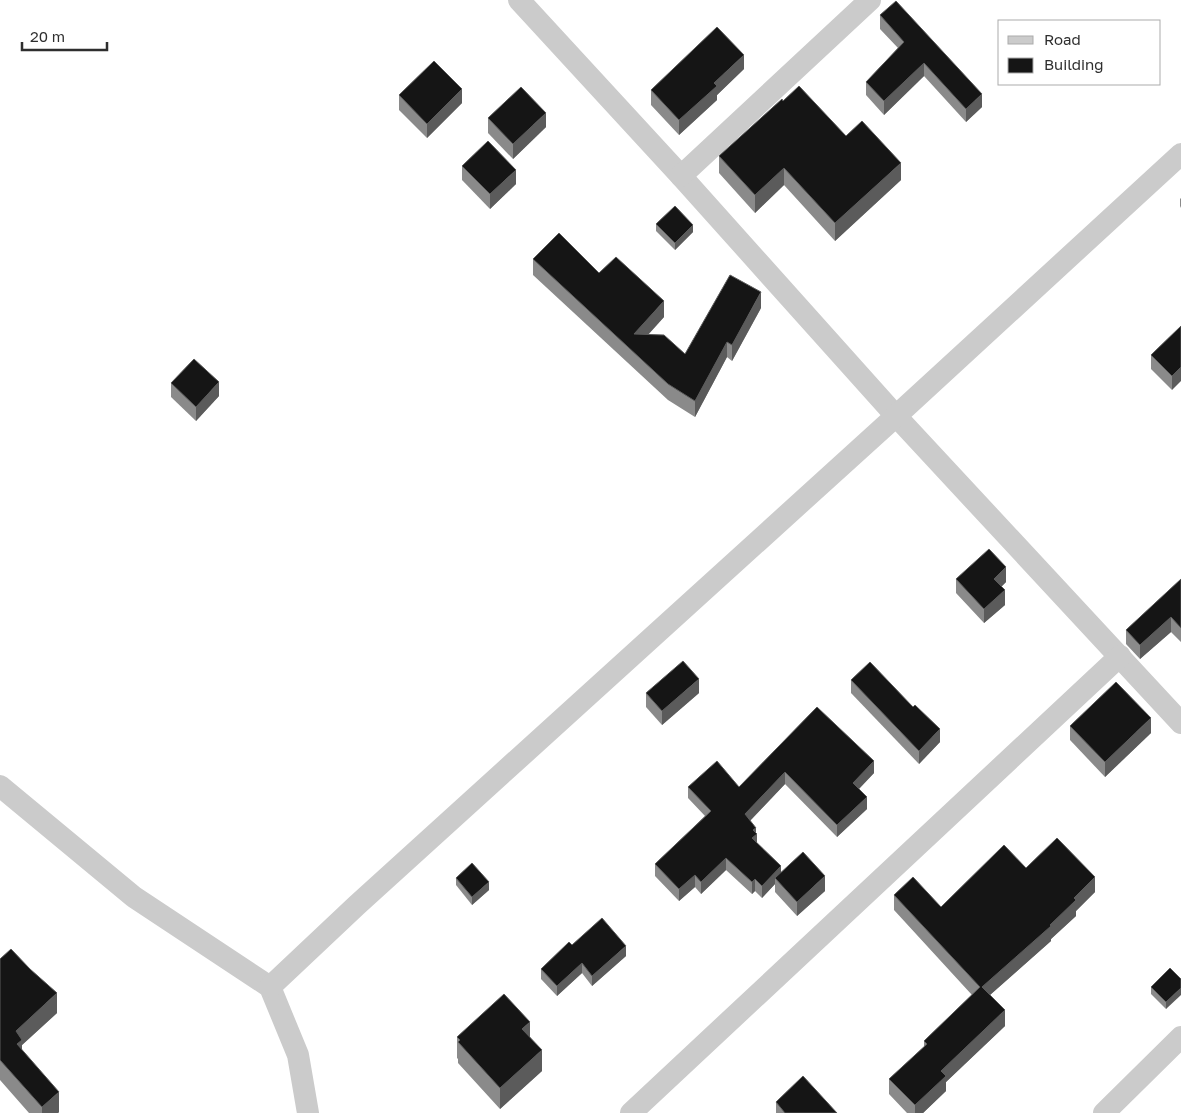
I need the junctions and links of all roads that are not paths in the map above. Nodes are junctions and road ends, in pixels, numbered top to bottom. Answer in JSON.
{"nodes":[{"id":1,"x":519,"y":0,"type":"edge"},
{"id":2,"x":870,"y":0,"type":"edge"},
{"id":3,"x":1181,"y":154,"type":"edge"},
{"id":4,"x":681,"y":176,"type":"junction"},
{"id":5,"x":896,"y":416,"type":"junction"},
{"id":6,"x":1120,"y":656,"type":"junction"},
{"id":7,"x":1181,"y":723,"type":"edge"},
{"id":8,"x":0,"y":786,"type":"edge"},
{"id":9,"x":270,"y":987,"type":"junction"},
{"id":10,"x":1181,"y":1037,"type":"edge"},
{"id":11,"x":308,"y":1113,"type":"edge"},
{"id":12,"x":631,"y":1113,"type":"edge"},
{"id":13,"x":1104,"y":1113,"type":"edge"}],
"edges":[{"from":1,"to":4,"type":"street"},
{"from":2,"to":4,"type":"street"},
{"from":3,"to":5,"type":"street"},
{"from":4,"to":5,"type":"street"},
{"from":5,"to":6,"type":"street"},
{"from":5,"to":9,"type":"street"},
{"from":6,"to":7,"type":"street"},
{"from":6,"to":12,"type":"street"},
{"from":8,"to":9,"type":"street"},
{"from":9,"to":11,"type":"street"},
{"from":10,"to":13,"type":"street"}]}
